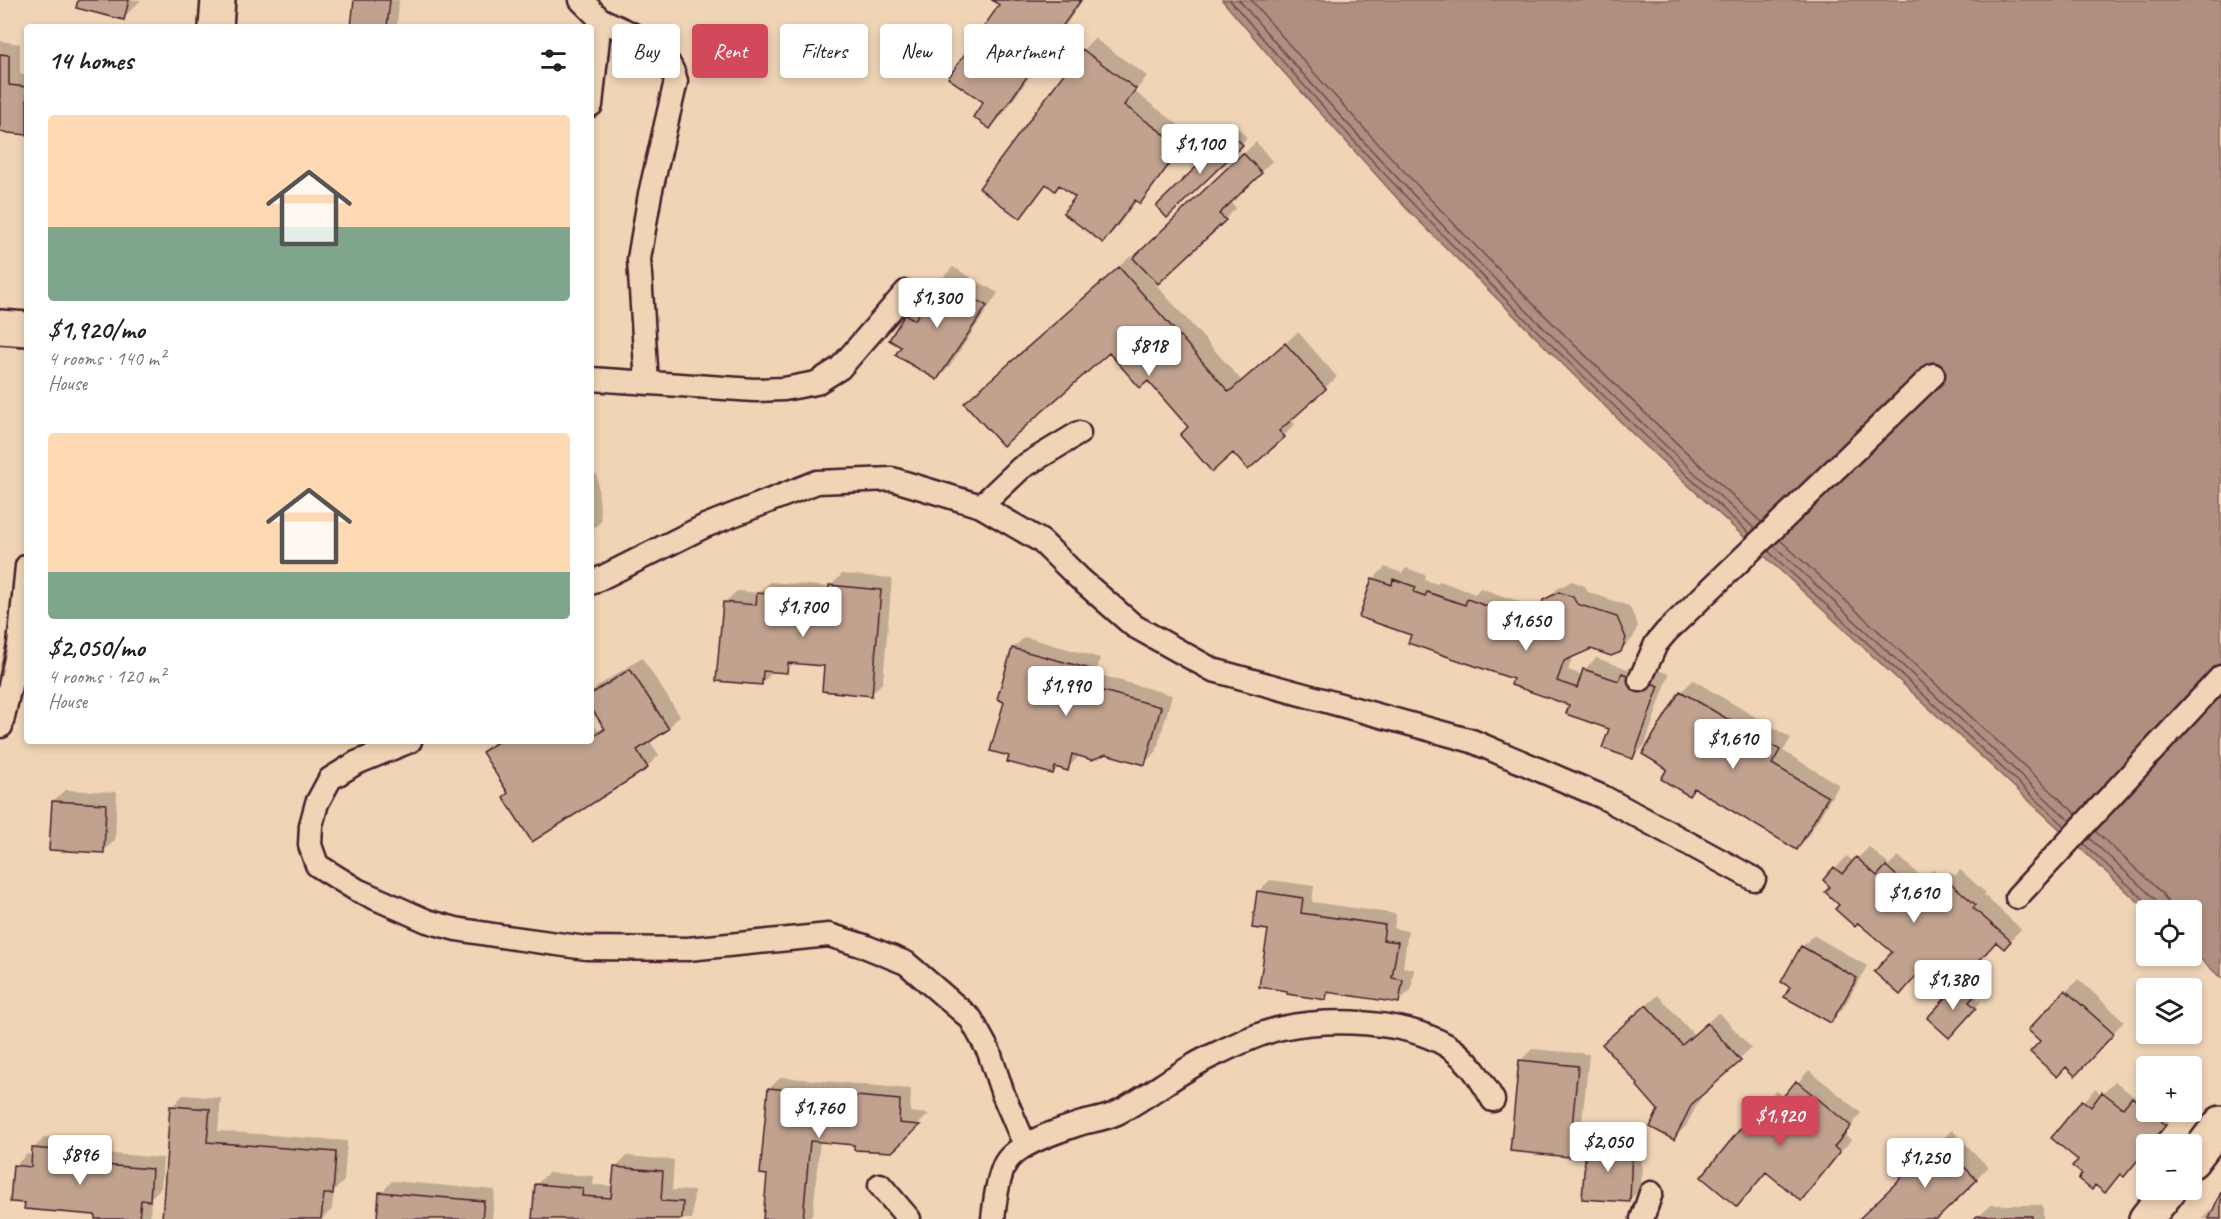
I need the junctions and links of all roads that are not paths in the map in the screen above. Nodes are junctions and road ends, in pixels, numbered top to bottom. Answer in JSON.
{"nodes":[{"id":1,"x":218,"y":0,"type":"edge"},
{"id":2,"x":581,"y":0,"type":"edge"},
{"id":3,"x":600,"y":20,"type":"junction"},
{"id":4,"x":216,"y":24,"type":"edge"},
{"id":5,"x":594,"y":77,"type":"edge"},
{"id":6,"x":906,"y":292,"type":"dead end"},
{"id":7,"x":0,"y":327,"type":"edge"},
{"id":8,"x":24,"y":329,"type":"edge"},
{"id":9,"x":1933,"y":375,"type":"dead end"},
{"id":10,"x":594,"y":379,"type":"edge"},
{"id":11,"x":647,"y":383,"type":"junction"},
{"id":12,"x":1079,"y":433,"type":"dead end"},
{"id":13,"x":981,"y":506,"type":"junction"},
{"id":14,"x":594,"y":582,"type":"edge"},
{"id":15,"x":24,"y":596,"type":"edge"},
{"id":16,"x":2221,"y":677,"type":"edge"},
{"id":17,"x":1640,"y":680,"type":"dead end"},
{"id":18,"x":1,"y":726,"type":"edge"},
{"id":19,"x":402,"y":744,"type":"edge"},
{"id":20,"x":1754,"y":879,"type":"dead end"},
{"id":21,"x":2017,"y":897,"type":"dead end"},
{"id":22,"x":1493,"y":1100,"type":"dead end"},
{"id":23,"x":2221,"y":1123,"type":"edge"},
{"id":24,"x":1025,"y":1145,"type":"junction"},
{"id":25,"x":2202,"y":1148,"type":"edge"},
{"id":26,"x":880,"y":1185,"type":"dead end"},
{"id":27,"x":1651,"y":1193,"type":"dead end"},
{"id":28,"x":2161,"y":1200,"type":"edge"},
{"id":29,"x":909,"y":1219,"type":"edge"},
{"id":30,"x":993,"y":1219,"type":"edge"},
{"id":31,"x":1642,"y":1219,"type":"edge"},
{"id":32,"x":2146,"y":1219,"type":"edge"}],
"edges":[{"from":1,"to":4,"type":"street"},
{"from":2,"to":3,"type":"lane"},
{"from":3,"to":5,"type":"lane"},
{"from":3,"to":11,"type":"lane"},
{"from":6,"to":11,"type":"lane"},
{"from":7,"to":8,"type":"street"},
{"from":9,"to":17,"type":"lane"},
{"from":10,"to":11,"type":"lane"},
{"from":12,"to":13,"type":"lane"},
{"from":13,"to":14,"type":"lane"},
{"from":13,"to":20,"type":"lane"},
{"from":15,"to":18,"type":"lane"},
{"from":16,"to":21,"type":"lane"},
{"from":19,"to":24,"type":"lane"},
{"from":22,"to":24,"type":"lane"},
{"from":23,"to":25,"type":"street"},
{"from":24,"to":30,"type":"lane"},
{"from":26,"to":29,"type":"lane"},
{"from":27,"to":31,"type":"lane"},
{"from":28,"to":32,"type":"street"}]}
